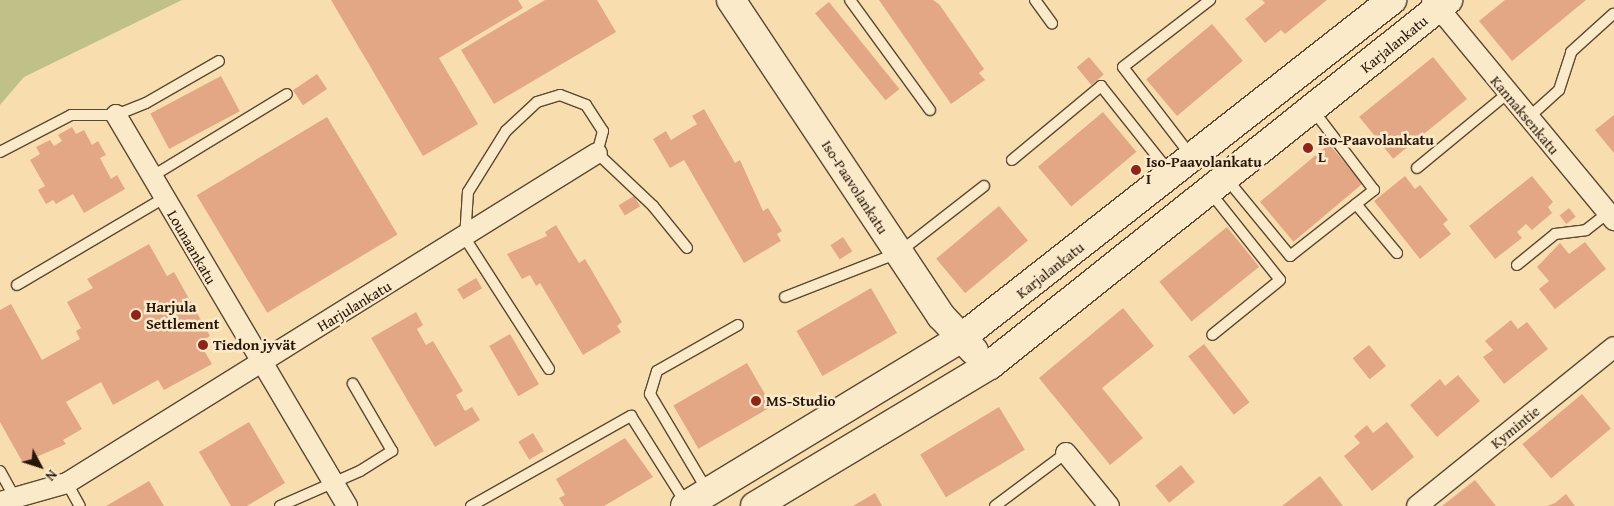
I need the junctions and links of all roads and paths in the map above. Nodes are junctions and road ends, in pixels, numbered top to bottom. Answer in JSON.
{"nodes":[{"id":1,"x":731,"y":0,"type":"edge"},
{"id":2,"x":850,"y":0,"type":"edge"},
{"id":3,"x":1035,"y":0,"type":"edge"},
{"id":4,"x":1210,"y":0,"type":"edge"},
{"id":5,"x":1392,"y":0,"type":"edge"},
{"id":6,"x":1439,"y":3,"type":"edge"},
{"id":7,"x":1613,"y":14,"type":"dead end"},
{"id":8,"x":1052,"y":23,"type":"dead end"},
{"id":9,"x":219,"y":61,"type":"dead end"},
{"id":10,"x":287,"y":94,"type":"dead end"},
{"id":11,"x":1508,"y":94,"type":"junction"},
{"id":12,"x":930,"y":110,"type":"dead end"},
{"id":13,"x":1312,"y":110,"type":"junction"},
{"id":14,"x":116,"y":115,"type":"junction"},
{"id":15,"x":1528,"y":118,"type":"junction"},
{"id":16,"x":0,"y":152,"type":"edge"},
{"id":17,"x":597,"y":153,"type":"junction"},
{"id":18,"x":1193,"y":158,"type":"junction"},
{"id":19,"x":1012,"y":160,"type":"dead end"},
{"id":20,"x":1417,"y":168,"type":"dead end"},
{"id":21,"x":1172,"y":174,"type":"junction"},
{"id":22,"x":151,"y":177,"type":"junction"},
{"id":23,"x":1218,"y":185,"type":"junction"},
{"id":24,"x":984,"y":186,"type":"dead end"},
{"id":25,"x":164,"y":198,"type":"junction"},
{"id":26,"x":1356,"y":204,"type":"junction"},
{"id":27,"x":1611,"y":217,"type":"edge"},
{"id":28,"x":465,"y":238,"type":"junction"},
{"id":29,"x":687,"y":248,"type":"dead end"},
{"id":30,"x":898,"y":253,"type":"junction"},
{"id":31,"x":1397,"y":253,"type":"dead end"},
{"id":32,"x":1516,"y":265,"type":"dead end"},
{"id":33,"x":17,"y":285,"type":"dead end"},
{"id":34,"x":785,"y":297,"type":"dead end"},
{"id":35,"x":738,"y":325,"type":"dead end"},
{"id":36,"x":1212,"y":335,"type":"dead end"},
{"id":37,"x":960,"y":338,"type":"junction"},
{"id":38,"x":1614,"y":347,"type":"edge"},
{"id":39,"x":261,"y":363,"type":"junction"},
{"id":40,"x":990,"y":365,"type":"junction"},
{"id":41,"x":550,"y":369,"type":"dead end"},
{"id":42,"x":353,"y":384,"type":"dead end"},
{"id":43,"x":1066,"y":454,"type":"joint"},
{"id":44,"x":0,"y":471,"type":"edge"},
{"id":45,"x":67,"y":483,"type":"junction"},
{"id":46,"x":333,"y":483,"type":"junction"},
{"id":47,"x":8,"y":500,"type":"edge"},
{"id":48,"x":693,"y":501,"type":"edge"},
{"id":49,"x":80,"y":506,"type":"edge"},
{"id":50,"x":280,"y":506,"type":"edge"},
{"id":51,"x":347,"y":506,"type":"edge"},
{"id":52,"x":471,"y":506,"type":"edge"},
{"id":53,"x":755,"y":506,"type":"edge"},
{"id":54,"x":995,"y":506,"type":"edge"},
{"id":55,"x":1110,"y":506,"type":"edge"},
{"id":56,"x":1417,"y":506,"type":"edge"}],
"edges":[{"from":1,"to":30,"type":"main road","name":"Iso-Paavolankatu"},
{"from":2,"to":12,"type":"lane"},
{"from":3,"to":8,"type":"lane"},
{"from":4,"to":18,"type":"lane"},
{"from":5,"to":18,"type":"main road","name":"Karjalankatu"},
{"from":6,"to":11,"type":"street","name":"Kannaksenkatu"},
{"from":6,"to":13,"type":"main road","name":"Karjalankatu"},
{"from":7,"to":15,"type":"lane"},
{"from":9,"to":14,"type":"lane"},
{"from":10,"to":22,"type":"lane"},
{"from":11,"to":15,"type":"street","name":"Kannaksenkatu"},
{"from":11,"to":20,"type":"lane"},
{"from":13,"to":23,"type":"main road","name":"Karjalankatu"},
{"from":13,"to":26,"type":"lane"},
{"from":14,"to":16,"type":"lane"},
{"from":14,"to":22,"type":"street","name":"Lounaankatu"},
{"from":15,"to":27,"type":"street","name":"Kannaksenkatu"},
{"from":17,"to":28,"type":"street","name":"Harjulankatu"},
{"from":17,"to":28,"type":"lane"},
{"from":17,"to":29,"type":"lane"},
{"from":18,"to":21,"type":"main road","name":"Karjalankatu"},
{"from":19,"to":21,"type":"lane"},
{"from":21,"to":37,"type":"main road","name":"Karjalankatu"},
{"from":22,"to":25,"type":"street","name":"Lounaankatu"},
{"from":23,"to":26,"type":"lane"},
{"from":23,"to":36,"type":"lane"},
{"from":23,"to":40,"type":"main road","name":"Karjalankatu"},
{"from":24,"to":30,"type":"lane"},
{"from":25,"to":33,"type":"lane"},
{"from":25,"to":39,"type":"street","name":"Lounaankatu"},
{"from":26,"to":31,"type":"lane"},
{"from":27,"to":32,"type":"lane"},
{"from":28,"to":39,"type":"street","name":"Harjulankatu"},
{"from":28,"to":41,"type":"lane"},
{"from":30,"to":34,"type":"lane"},
{"from":30,"to":37,"type":"main road","name":"Iso-Paavolankatu"},
{"from":35,"to":48,"type":"lane"},
{"from":37,"to":40,"type":"main road","name":"Iso-Paavolankatu"},
{"from":37,"to":48,"type":"main road","name":"Karjalankatu"},
{"from":38,"to":56,"type":"street","name":"Kymintie"},
{"from":39,"to":45,"type":"street","name":"Harjulankatu"},
{"from":39,"to":46,"type":"street","name":"Lounaankatu"},
{"from":40,"to":53,"type":"main road","name":"Karjalankatu"},
{"from":42,"to":46,"type":"lane"},
{"from":43,"to":54,"type":"lane"},
{"from":43,"to":55,"type":"street"},
{"from":44,"to":47,"type":"lane"},
{"from":45,"to":47,"type":"street","name":"Harjulankatu"},
{"from":45,"to":49,"type":"lane"},
{"from":46,"to":50,"type":"lane"},
{"from":46,"to":51,"type":"street","name":"Lounaankatu"},
{"from":48,"to":52,"type":"lane"}]}
